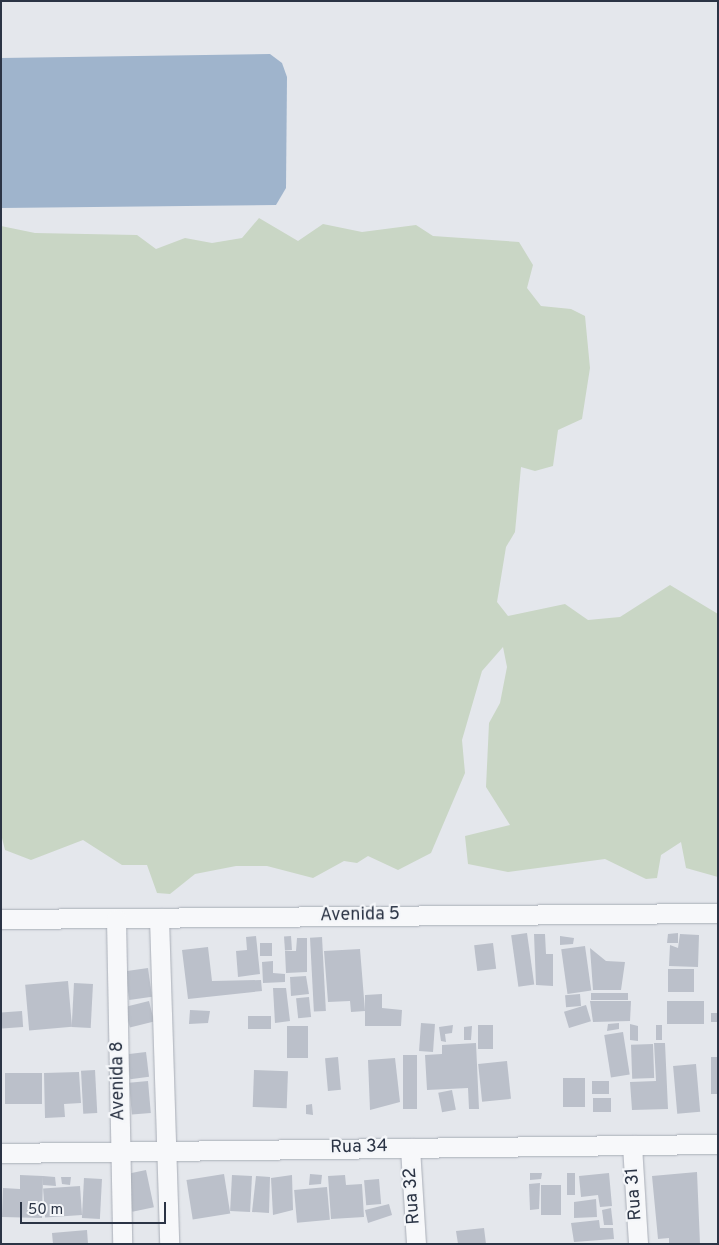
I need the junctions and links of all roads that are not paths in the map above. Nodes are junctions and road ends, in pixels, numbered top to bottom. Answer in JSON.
{"nodes":[{"id":1,"x":718,"y":913,"type":"edge"},
{"id":2,"x":160,"y":918,"type":"junction"},
{"id":3,"x":116,"y":919,"type":"junction"},
{"id":4,"x":1,"y":920,"type":"edge"},
{"id":5,"x":718,"y":1144,"type":"edge"},
{"id":6,"x":632,"y":1145,"type":"junction"},
{"id":7,"x":410,"y":1148,"type":"junction"},
{"id":8,"x":120,"y":1151,"type":"junction"},
{"id":9,"x":163,"y":1151,"type":"junction"},
{"id":10,"x":1,"y":1153,"type":"edge"},
{"id":11,"x":122,"y":1244,"type":"edge"},
{"id":12,"x":169,"y":1244,"type":"edge"},
{"id":13,"x":416,"y":1244,"type":"edge"},
{"id":14,"x":638,"y":1244,"type":"edge"}],
"edges":[{"from":1,"to":2,"type":"street","name":"Avenida 5"},
{"from":2,"to":3,"type":"street","name":"Avenida 5"},
{"from":2,"to":9,"type":"street"},
{"from":3,"to":4,"type":"street","name":"Avenida 5"},
{"from":3,"to":8,"type":"street","name":"Avenida 8"},
{"from":5,"to":6,"type":"street","name":"Rua 34"},
{"from":6,"to":7,"type":"street","name":"Rua 34"},
{"from":6,"to":14,"type":"street","name":"Rua 31"},
{"from":7,"to":9,"type":"street","name":"Rua 34"},
{"from":7,"to":13,"type":"street","name":"Rua 32"},
{"from":8,"to":9,"type":"street","name":"Rua 34"},
{"from":8,"to":10,"type":"street","name":"Rua 34"},
{"from":8,"to":11,"type":"street","name":"Avenida 8"},
{"from":9,"to":12,"type":"street"}]}
